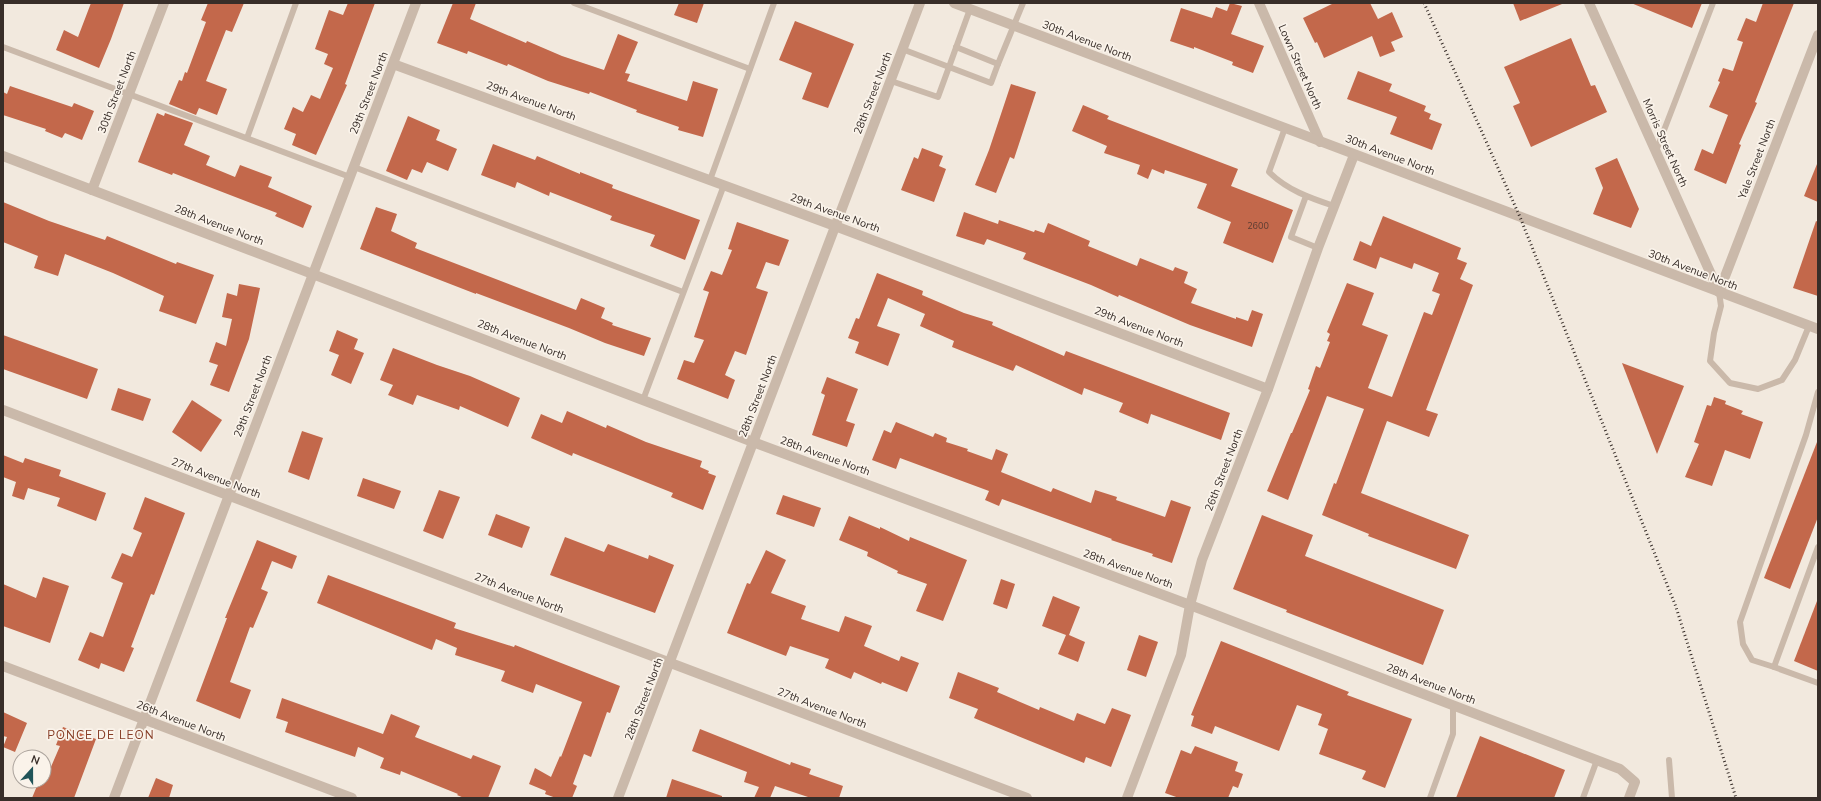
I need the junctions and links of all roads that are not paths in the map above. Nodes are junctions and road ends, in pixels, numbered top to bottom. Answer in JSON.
{"nodes":[{"id":1,"x":164,"y":3,"type":"edge"},
{"id":2,"x":296,"y":3,"type":"edge"},
{"id":3,"x":416,"y":3,"type":"edge"},
{"id":4,"x":574,"y":3,"type":"edge"},
{"id":5,"x":774,"y":3,"type":"edge"},
{"id":6,"x":920,"y":3,"type":"edge"},
{"id":7,"x":954,"y":3,"type":"edge"},
{"id":8,"x":1023,"y":3,"type":"edge"},
{"id":9,"x":1259,"y":3,"type":"edge"},
{"id":10,"x":1588,"y":3,"type":"edge"},
{"id":11,"x":1713,"y":3,"type":"edge"},
{"id":12,"x":970,"y":9,"type":"junction"},
{"id":13,"x":1014,"y":26,"type":"junction"},
{"id":14,"x":1818,"y":35,"type":"edge"},
{"id":15,"x":3,"y":47,"type":"edge"},
{"id":16,"x":956,"y":48,"type":"junction"},
{"id":17,"x":902,"y":49,"type":"junction"},
{"id":18,"x":393,"y":64,"type":"junction"},
{"id":19,"x":998,"y":64,"type":"junction"},
{"id":20,"x":949,"y":67,"type":"junction"},
{"id":21,"x":750,"y":69,"type":"junction"},
{"id":22,"x":890,"y":81,"type":"junction"},
{"id":23,"x":130,"y":94,"type":"junction"},
{"id":24,"x":1285,"y":128,"type":"junction"},
{"id":25,"x":247,"y":138,"type":"junction"},
{"id":26,"x":1320,"y":142,"type":"junction"},
{"id":27,"x":1655,"y":151,"type":"junction"},
{"id":28,"x":1354,"y":154,"type":"junction"},
{"id":29,"x":3,"y":156,"type":"edge"},
{"id":30,"x":352,"y":172,"type":"junction"},
{"id":31,"x":710,"y":180,"type":"junction"},
{"id":32,"x":724,"y":185,"type":"junction"},
{"id":33,"x":92,"y":190,"type":"junction"},
{"id":34,"x":1306,"y":196,"type":"junction"},
{"id":35,"x":1334,"y":206,"type":"junction"},
{"id":36,"x":835,"y":226,"type":"junction"},
{"id":37,"x":1318,"y":248,"type":"junction"},
{"id":38,"x":313,"y":273,"type":"junction"},
{"id":39,"x":683,"y":292,"type":"junction"},
{"id":40,"x":1719,"y":292,"type":"junction"},
{"id":41,"x":1814,"y":328,"type":"edge"},
{"id":42,"x":1268,"y":389,"type":"junction"},
{"id":43,"x":1818,"y":392,"type":"edge"},
{"id":44,"x":643,"y":400,"type":"junction"},
{"id":45,"x":3,"y":410,"type":"edge"},
{"id":46,"x":1815,"y":413,"type":"edge"},
{"id":47,"x":753,"y":442,"type":"junction"},
{"id":48,"x":228,"y":495,"type":"junction"},
{"id":49,"x":1818,"y":547,"type":"edge"},
{"id":50,"x":1190,"y":605,"type":"junction"},
{"id":51,"x":671,"y":663,"type":"junction"},
{"id":52,"x":3,"y":666,"type":"edge"},
{"id":53,"x":1774,"y":667,"type":"junction"},
{"id":54,"x":1818,"y":683,"type":"edge"},
{"id":55,"x":1453,"y":705,"type":"junction"},
{"id":56,"x":144,"y":720,"type":"junction"},
{"id":57,"x":1596,"y":760,"type":"junction"},
{"id":58,"x":1669,"y":760,"type":"dead end"},
{"id":59,"x":114,"y":798,"type":"edge"},
{"id":60,"x":352,"y":798,"type":"edge"},
{"id":61,"x":618,"y":798,"type":"edge"},
{"id":62,"x":1027,"y":798,"type":"edge"},
{"id":63,"x":1127,"y":798,"type":"edge"},
{"id":64,"x":1430,"y":798,"type":"edge"},
{"id":65,"x":1582,"y":798,"type":"edge"},
{"id":66,"x":1629,"y":798,"type":"edge"},
{"id":67,"x":1672,"y":798,"type":"edge"}],
"edges":[{"from":1,"to":23,"type":"street","name":"30th Street North"},
{"from":2,"to":25,"type":"lane"},
{"from":3,"to":18,"type":"street","name":"29th Street North"},
{"from":4,"to":21,"type":"lane"},
{"from":5,"to":21,"type":"lane"},
{"from":6,"to":17,"type":"street","name":"28th Street North"},
{"from":7,"to":12,"type":"street","name":"30th Avenue North"},
{"from":8,"to":13,"type":"lane"},
{"from":9,"to":26,"type":"street","name":"Lown Street North"},
{"from":10,"to":27,"type":"street","name":"Morris Street North"},
{"from":11,"to":27,"type":"lane"},
{"from":12,"to":13,"type":"street","name":"30th Avenue North"},
{"from":12,"to":16,"type":"lane"},
{"from":13,"to":19,"type":"lane"},
{"from":13,"to":24,"type":"street","name":"30th Avenue North"},
{"from":14,"to":40,"type":"street","name":"Yale Street North"},
{"from":15,"to":23,"type":"lane"},
{"from":16,"to":19,"type":"lane"},
{"from":16,"to":20,"type":"lane"},
{"from":17,"to":20,"type":"lane"},
{"from":17,"to":22,"type":"street","name":"28th Street North"},
{"from":18,"to":30,"type":"street","name":"29th Street North"},
{"from":18,"to":31,"type":"street","name":"29th Avenue North"},
{"from":19,"to":20,"type":"lane"},
{"from":20,"to":22,"type":"lane"},
{"from":21,"to":31,"type":"lane"},
{"from":22,"to":36,"type":"street","name":"28th Street North"},
{"from":23,"to":25,"type":"lane"},
{"from":23,"to":33,"type":"street","name":"30th Street North"},
{"from":24,"to":26,"type":"street","name":"30th Avenue North"},
{"from":24,"to":34,"type":"lane"},
{"from":25,"to":30,"type":"lane"},
{"from":26,"to":28,"type":"street","name":"30th Avenue North"},
{"from":27,"to":40,"type":"street","name":"Morris Street North"},
{"from":28,"to":35,"type":"street","name":"26th Street North"},
{"from":28,"to":40,"type":"street","name":"30th Avenue North"},
{"from":29,"to":33,"type":"street","name":"28th Avenue North"},
{"from":30,"to":38,"type":"street","name":"29th Street North"},
{"from":30,"to":39,"type":"lane"},
{"from":31,"to":32,"type":"street","name":"29th Avenue North"},
{"from":32,"to":36,"type":"street","name":"29th Avenue North"},
{"from":32,"to":39,"type":"lane"},
{"from":33,"to":38,"type":"street","name":"28th Avenue North"},
{"from":34,"to":35,"type":"lane"},
{"from":34,"to":37,"type":"lane"},
{"from":35,"to":37,"type":"street","name":"26th Street North"},
{"from":36,"to":42,"type":"street","name":"29th Avenue North"},
{"from":36,"to":47,"type":"street","name":"28th Street North"},
{"from":37,"to":42,"type":"street","name":"26th Street North"},
{"from":38,"to":44,"type":"street","name":"28th Avenue North"},
{"from":38,"to":48,"type":"street","name":"29th Street North"},
{"from":39,"to":44,"type":"lane"},
{"from":40,"to":41,"type":"street","name":"30th Avenue North"},
{"from":40,"to":41,"type":"lane"},
{"from":42,"to":50,"type":"street","name":"26th Street North"},
{"from":43,"to":46,"type":"lane"},
{"from":44,"to":47,"type":"street","name":"28th Avenue North"},
{"from":45,"to":48,"type":"street","name":"27th Avenue North"},
{"from":46,"to":53,"type":"lane"},
{"from":47,"to":50,"type":"street","name":"28th Avenue North"},
{"from":47,"to":51,"type":"street","name":"28th Street North"},
{"from":48,"to":51,"type":"street","name":"27th Avenue North"},
{"from":48,"to":56,"type":"street","name":"29th Street North"},
{"from":49,"to":53,"type":"lane"},
{"from":50,"to":55,"type":"street","name":"28th Avenue North"},
{"from":50,"to":63,"type":"street","name":"26th Street North"},
{"from":51,"to":61,"type":"street","name":"28th Street North"},
{"from":51,"to":62,"type":"street","name":"27th Avenue North"},
{"from":52,"to":56,"type":"street","name":"26th Avenue North"},
{"from":53,"to":54,"type":"lane"},
{"from":55,"to":57,"type":"street","name":"28th Avenue North"},
{"from":55,"to":64,"type":"lane"},
{"from":56,"to":59,"type":"street","name":"29th Street North"},
{"from":56,"to":60,"type":"street","name":"26th Avenue North"},
{"from":57,"to":65,"type":"lane"},
{"from":57,"to":66,"type":"street","name":"28th Avenue North"},
{"from":58,"to":67,"type":"lane"}]}
